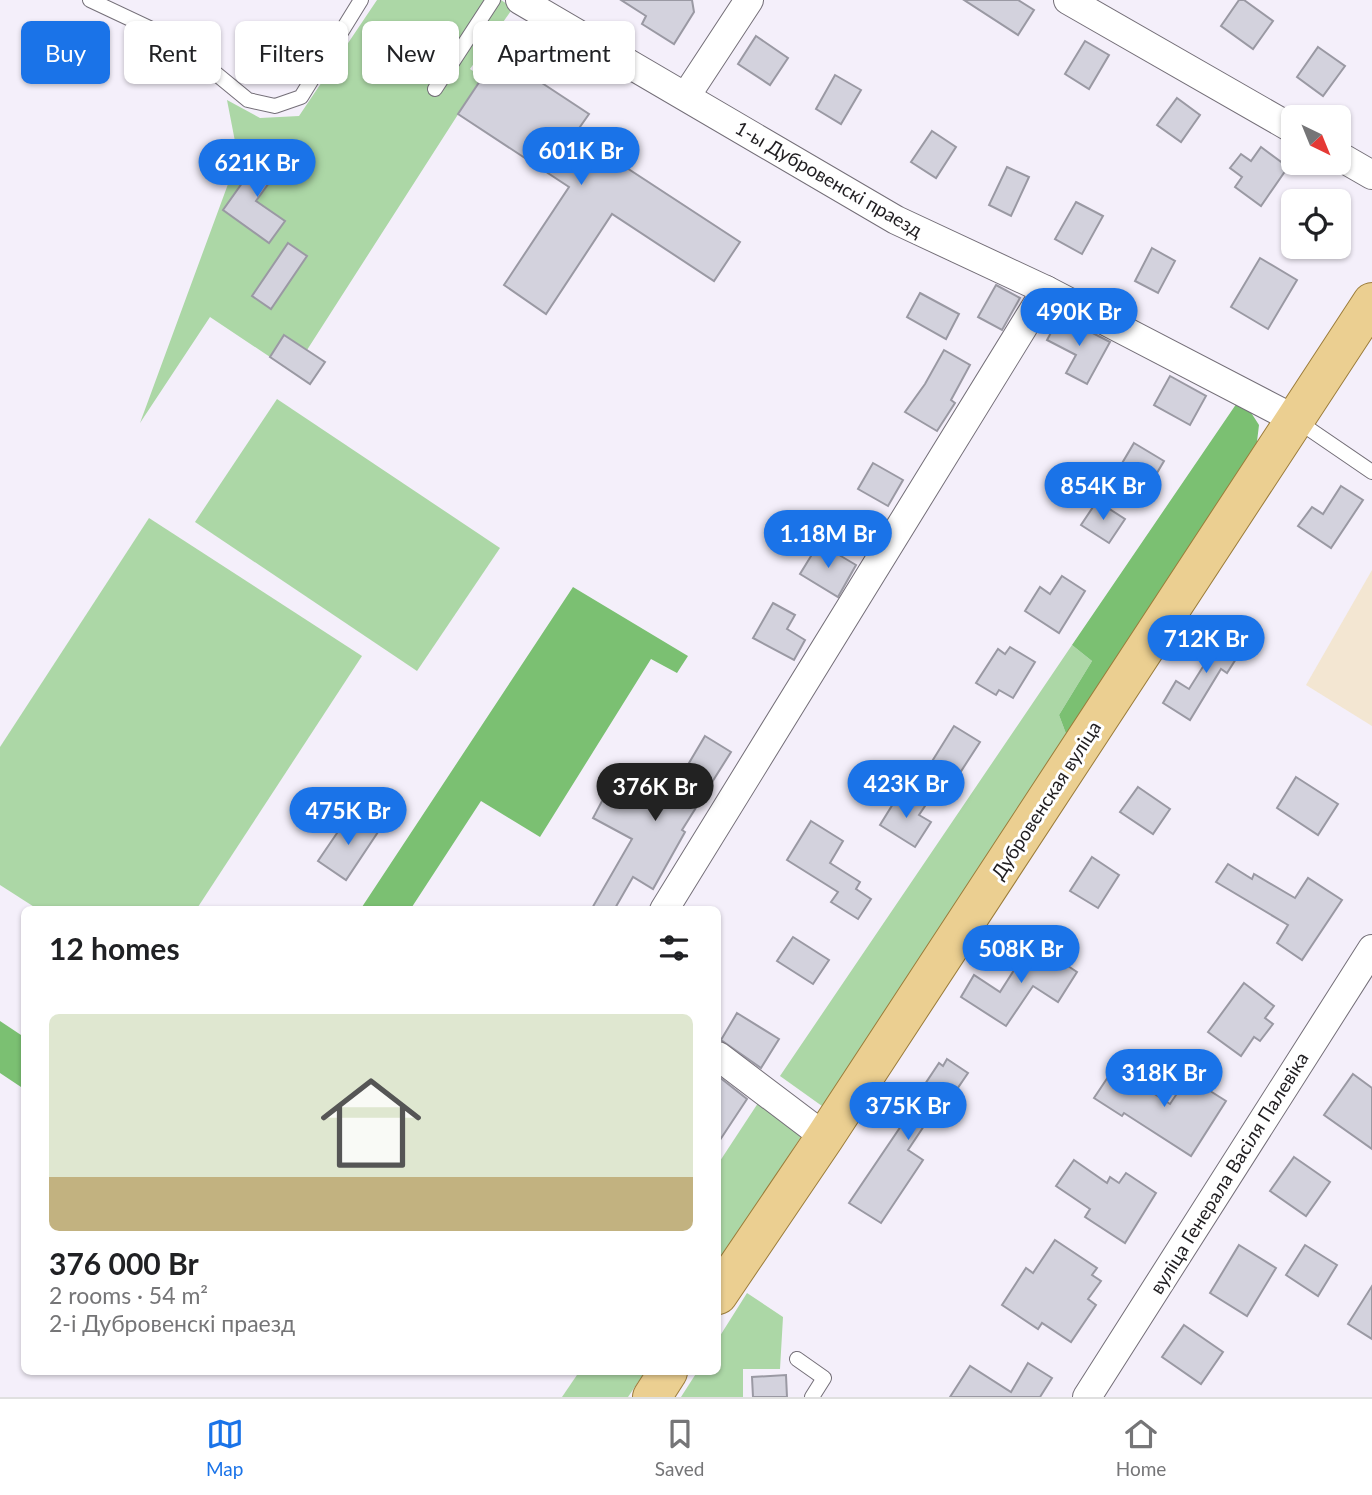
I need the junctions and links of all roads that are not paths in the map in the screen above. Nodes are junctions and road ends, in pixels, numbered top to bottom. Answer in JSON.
{"nodes":[{"id":1,"x":90,"y":0,"type":"edge"},
{"id":2,"x":361,"y":0,"type":"edge"},
{"id":3,"x":493,"y":0,"type":"edge"},
{"id":4,"x":520,"y":0,"type":"edge"},
{"id":5,"x":749,"y":0,"type":"edge"},
{"id":6,"x":1070,"y":0,"type":"edge"},
{"id":7,"x":435,"y":89,"type":"dead end"},
{"id":8,"x":686,"y":96,"type":"junction"},
{"id":9,"x":1281,"y":123,"type":"edge"},
{"id":10,"x":1351,"y":163,"type":"edge"},
{"id":11,"x":1372,"y":175,"type":"edge"},
{"id":12,"x":1046,"y":290,"type":"junction"},
{"id":13,"x":1372,"y":302,"type":"edge"},
{"id":14,"x":1296,"y":420,"type":"junction"},
{"id":15,"x":1372,"y":472,"type":"edge"},
{"id":16,"x":666,"y":906,"type":"edge"},
{"id":17,"x":1372,"y":949,"type":"edge"},
{"id":18,"x":721,"y":1058,"type":"edge"},
{"id":19,"x":825,"y":1137,"type":"junction"},
{"id":20,"x":722,"y":1281,"type":"edge"},
{"id":21,"x":797,"y":1359,"type":"dead end"},
{"id":22,"x":666,"y":1375,"type":"edge"},
{"id":23,"x":652,"y":1397,"type":"edge"},
{"id":24,"x":812,"y":1397,"type":"edge"},
{"id":25,"x":1087,"y":1397,"type":"edge"}],
"edges":[{"from":1,"to":2,"type":"lane"},
{"from":3,"to":7,"type":"lane"},
{"from":4,"to":8,"type":"street","name":"1-ы Дубровенскі праезд"},
{"from":5,"to":8,"type":"street"},
{"from":6,"to":9,"type":"street"},
{"from":8,"to":12,"type":"street","name":"1-ы Дубровенскі праезд"},
{"from":10,"to":11,"type":"street"},
{"from":12,"to":14,"type":"street","name":"1-ы Дубровенскі праезд"},
{"from":12,"to":16,"type":"street"},
{"from":13,"to":14,"type":"main road","name":"Дубровенская вуліца"},
{"from":14,"to":15,"type":"lane"},
{"from":14,"to":19,"type":"main road","name":"Дубровенская вуліца"},
{"from":17,"to":25,"type":"street","name":"вуліца Генерала Васіля Палевіка"},
{"from":18,"to":19,"type":"street"},
{"from":19,"to":20,"type":"main road","name":"Дубровенская вуліца"},
{"from":21,"to":24,"type":"lane"},
{"from":22,"to":23,"type":"main road"}]}
